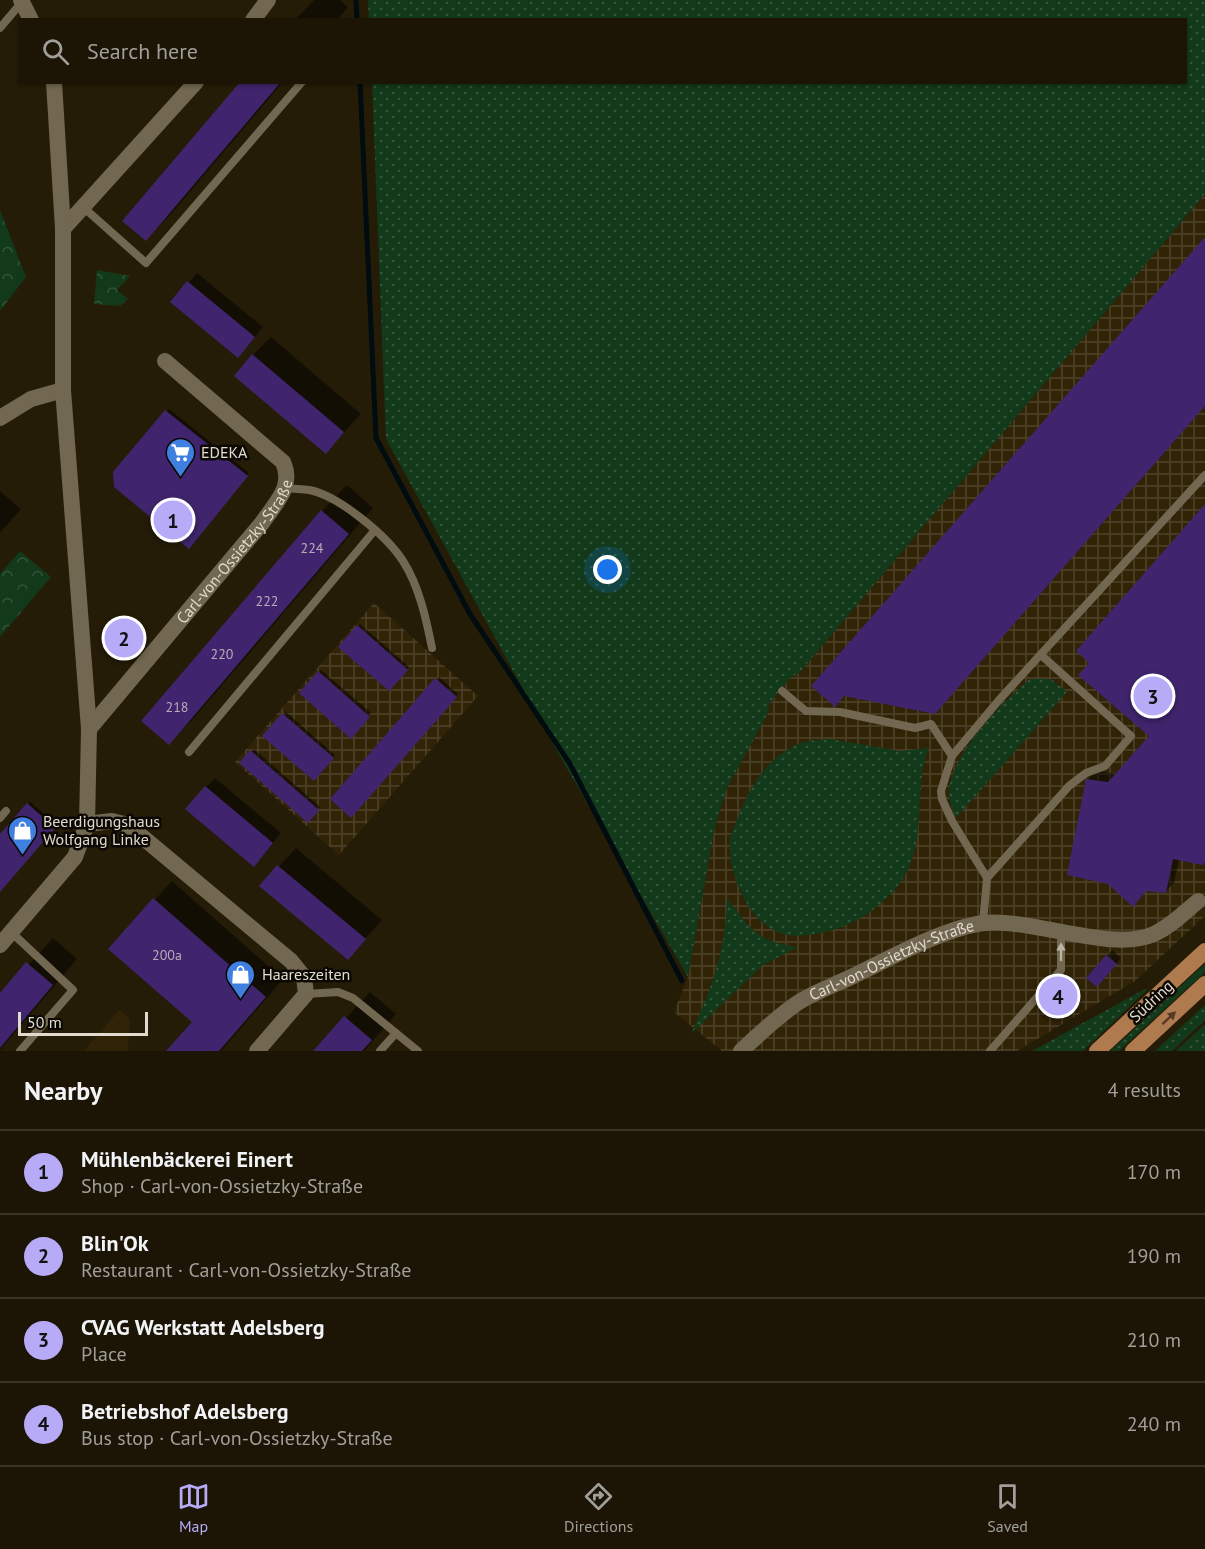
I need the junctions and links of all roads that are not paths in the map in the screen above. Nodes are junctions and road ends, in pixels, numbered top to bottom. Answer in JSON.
{"nodes":[{"id":1,"x":268,"y":0,"type":"edge"},
{"id":2,"x":22,"y":1,"type":"edge"},
{"id":3,"x":30,"y":18,"type":"edge"},
{"id":4,"x":254,"y":18,"type":"edge"},
{"id":5,"x":0,"y":28,"type":"edge"},
{"id":6,"x":54,"y":84,"type":"edge"},
{"id":7,"x":194,"y":84,"type":"edge"},
{"id":8,"x":300,"y":84,"type":"edge"},
{"id":9,"x":83,"y":207,"type":"junction"},
{"id":10,"x":63,"y":229,"type":"junction"},
{"id":11,"x":165,"y":361,"type":"dead end"},
{"id":12,"x":63,"y":390,"type":"junction"},
{"id":13,"x":0,"y":418,"type":"edge"},
{"id":14,"x":1205,"y":475,"type":"edge"},
{"id":15,"x":286,"y":488,"type":"junction"},
{"id":16,"x":375,"y":530,"type":"junction"},
{"id":17,"x":432,"y":648,"type":"dead end"},
{"id":18,"x":1041,"y":655,"type":"junction"},
{"id":19,"x":782,"y":691,"type":"dead end"},
{"id":20,"x":89,"y":729,"type":"junction"},
{"id":21,"x":189,"y":752,"type":"dead end"},
{"id":22,"x":952,"y":756,"type":"junction"},
{"id":23,"x":87,"y":824,"type":"junction"},
{"id":24,"x":987,"y":878,"type":"junction"},
{"id":25,"x":1201,"y":897,"type":"edge"},
{"id":26,"x":983,"y":923,"type":"junction"},
{"id":27,"x":1061,"y":930,"type":"junction"},
{"id":28,"x":5,"y":939,"type":"edge"},
{"id":29,"x":1205,"y":951,"type":"edge"},
{"id":30,"x":1205,"y":984,"type":"edge"},
{"id":31,"x":306,"y":994,"type":"junction"},
{"id":32,"x":396,"y":1033,"type":"junction"},
{"id":33,"x":20,"y":1051,"type":"edge"},
{"id":34,"x":257,"y":1051,"type":"edge"},
{"id":35,"x":380,"y":1051,"type":"edge"},
{"id":36,"x":418,"y":1051,"type":"edge"},
{"id":37,"x":741,"y":1051,"type":"edge"},
{"id":38,"x":990,"y":1051,"type":"edge"},
{"id":39,"x":1097,"y":1051,"type":"edge"},
{"id":40,"x":1133,"y":1051,"type":"edge"}],
"edges":[{"from":1,"to":4,"type":"street"},
{"from":2,"to":3,"type":"street"},
{"from":2,"to":5,"type":"lane"},
{"from":6,"to":10,"type":"street"},
{"from":7,"to":9,"type":"street"},
{"from":8,"to":9,"type":"lane"},
{"from":9,"to":10,"type":"street"},
{"from":10,"to":12,"type":"street"},
{"from":11,"to":15,"type":"street","name":"Carl-von-Ossietzky-Straße"},
{"from":12,"to":13,"type":"street"},
{"from":12,"to":20,"type":"street"},
{"from":14,"to":18,"type":"lane"},
{"from":15,"to":16,"type":"lane"},
{"from":15,"to":20,"type":"street","name":"Carl-von-Ossietzky-Straße"},
{"from":16,"to":17,"type":"lane"},
{"from":16,"to":21,"type":"lane"},
{"from":18,"to":22,"type":"lane"},
{"from":18,"to":24,"type":"lane"},
{"from":19,"to":22,"type":"lane"},
{"from":20,"to":23,"type":"street"},
{"from":22,"to":24,"type":"lane"},
{"from":23,"to":28,"type":"street"},
{"from":23,"to":31,"type":"street"},
{"from":24,"to":26,"type":"lane"},
{"from":25,"to":27,"type":"street","name":"Carl-von-Ossietzky-Straße"},
{"from":26,"to":27,"type":"street","name":"Carl-von-Ossietzky-Straße"},
{"from":26,"to":37,"type":"street","name":"Carl-von-Ossietzky-Straße"},
{"from":38,"to":27,"type":"lane","one_way":true},
{"from":28,"to":33,"type":"lane"},
{"from":29,"to":39,"type":"main road","name":"Südring"},
{"from":40,"to":30,"type":"main road","name":"Südring","one_way":true},
{"from":31,"to":32,"type":"lane"},
{"from":31,"to":34,"type":"street"},
{"from":32,"to":35,"type":"lane"},
{"from":32,"to":36,"type":"lane"}]}
